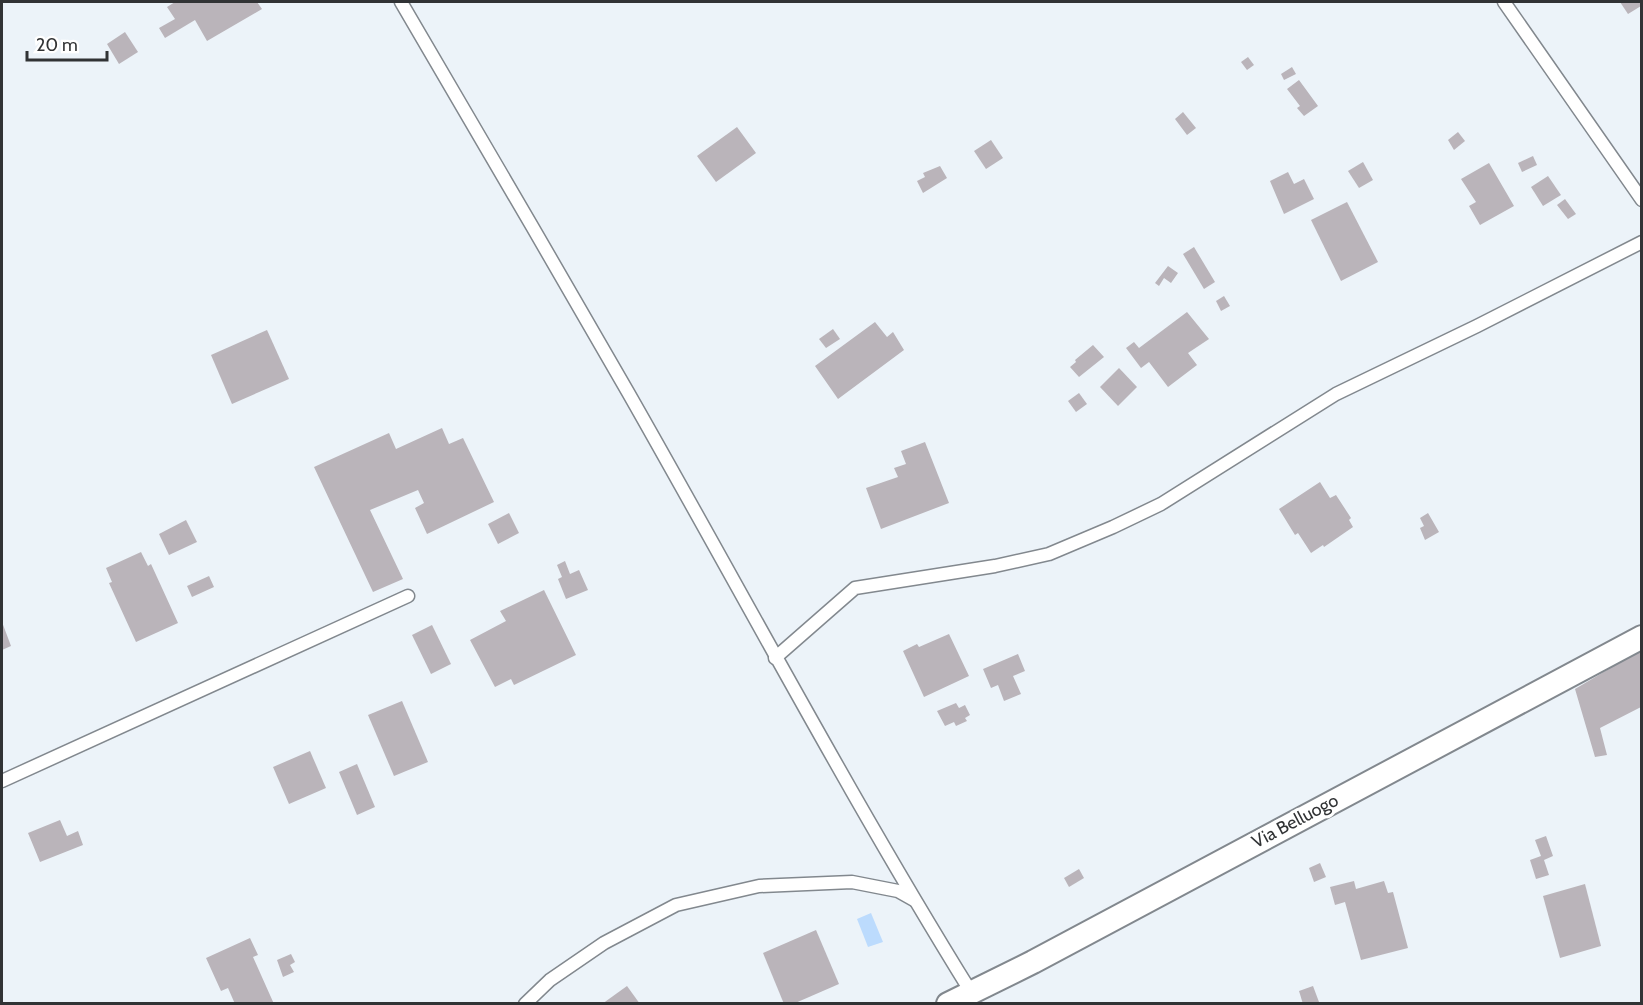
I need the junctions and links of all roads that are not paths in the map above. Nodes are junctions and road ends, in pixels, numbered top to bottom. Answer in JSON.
{"nodes":[{"id":1,"x":401,"y":2,"type":"edge"},
{"id":2,"x":1504,"y":2,"type":"edge"},
{"id":3,"x":1641,"y":200,"type":"edge"},
{"id":4,"x":1641,"y":242,"type":"edge"},
{"id":5,"x":408,"y":596,"type":"dead end"},
{"id":6,"x":1641,"y":637,"type":"edge"},
{"id":7,"x":775,"y":658,"type":"junction"},
{"id":8,"x":2,"y":781,"type":"edge"},
{"id":9,"x":914,"y":900,"type":"junction"},
{"id":10,"x":971,"y":992,"type":"junction"},
{"id":11,"x":525,"y":1004,"type":"edge"},
{"id":12,"x":948,"y":1004,"type":"edge"}],
"edges":[{"from":1,"to":7,"type":"lane"},
{"from":2,"to":3,"type":"lane"},
{"from":4,"to":7,"type":"lane"},
{"from":5,"to":8,"type":"lane"},
{"from":6,"to":10,"type":"street","name":"Via Belluogo"},
{"from":7,"to":9,"type":"lane"},
{"from":9,"to":10,"type":"lane"},
{"from":9,"to":11,"type":"lane"},
{"from":10,"to":12,"type":"street","name":"Via Belluogo"}]}
